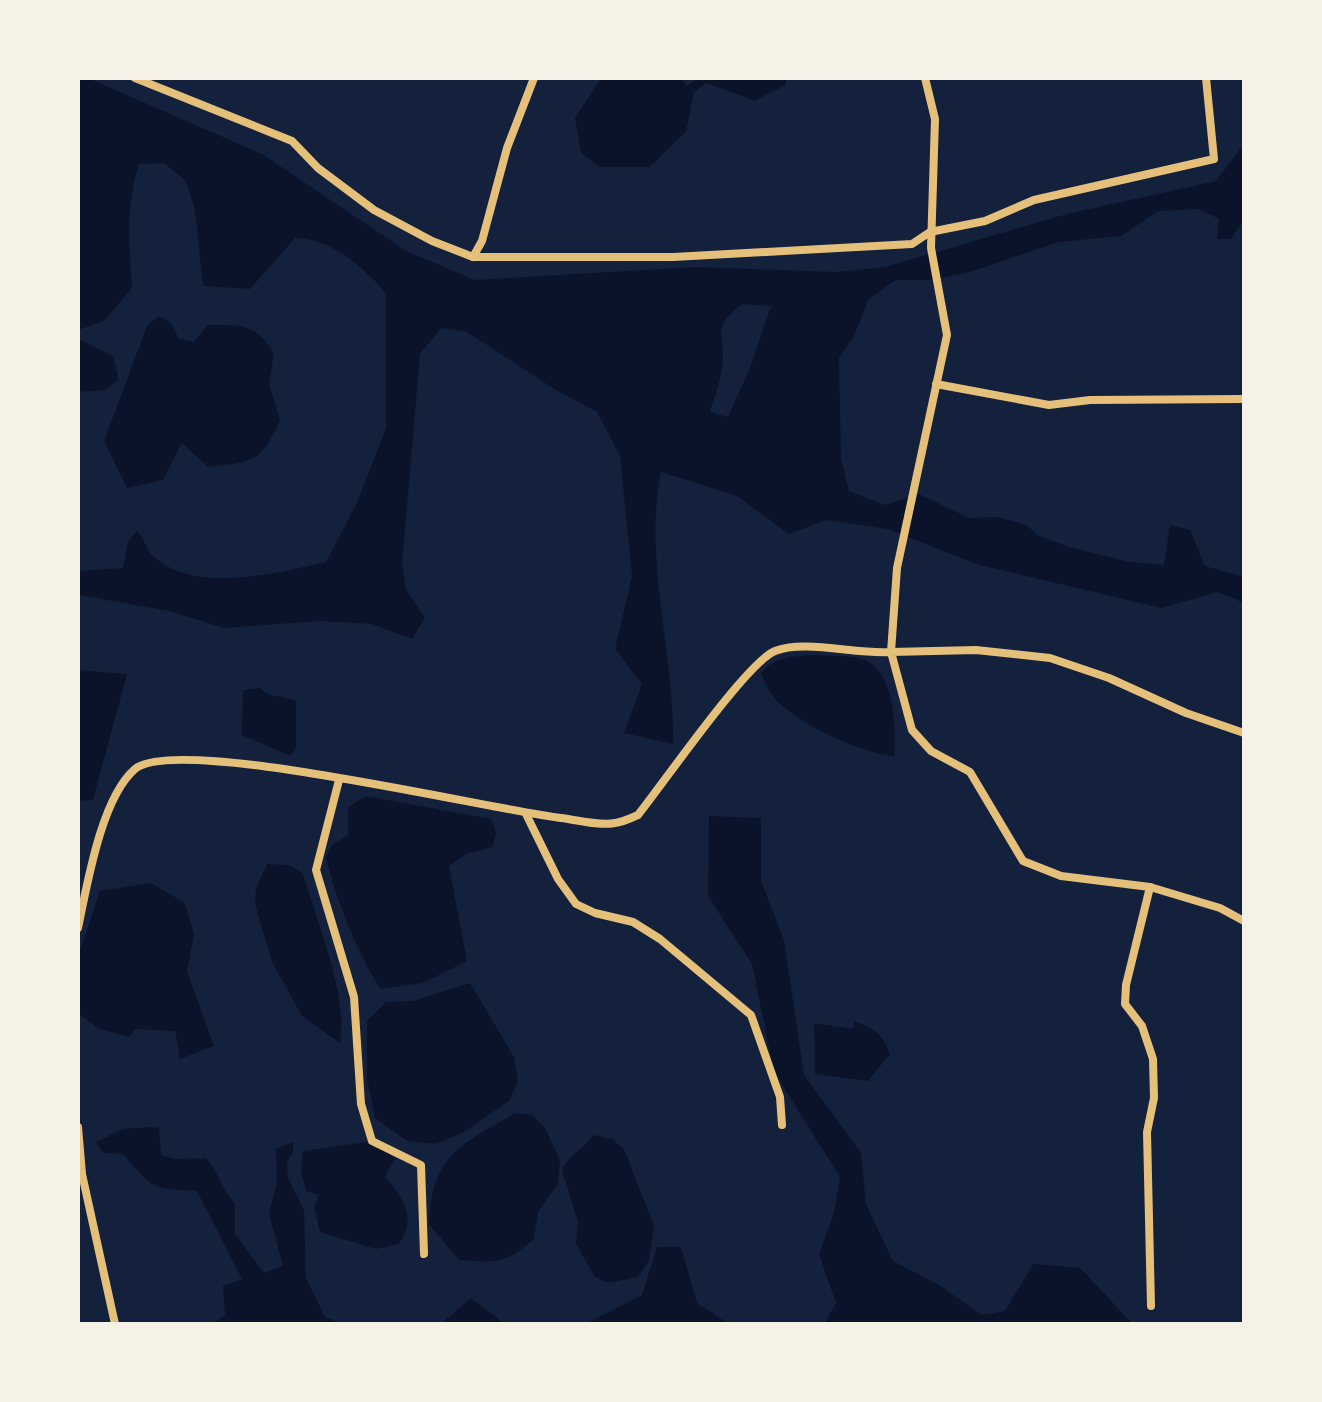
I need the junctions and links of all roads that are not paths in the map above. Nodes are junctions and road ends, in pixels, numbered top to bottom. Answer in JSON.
{"nodes":[{"id":1,"x":135,"y":78,"type":"edge"},
{"id":2,"x":534,"y":78,"type":"edge"},
{"id":3,"x":925,"y":78,"type":"edge"},
{"id":4,"x":1206,"y":78,"type":"edge"},
{"id":5,"x":930,"y":232,"type":"junction"},
{"id":6,"x":473,"y":257,"type":"junction"},
{"id":7,"x":936,"y":384,"type":"junction"},
{"id":8,"x":1244,"y":399,"type":"edge"},
{"id":9,"x":891,"y":652,"type":"junction"},
{"id":10,"x":1244,"y":733,"type":"edge"},
{"id":11,"x":339,"y":780,"type":"junction"},
{"id":12,"x":526,"y":814,"type":"junction"},
{"id":13,"x":1150,"y":887,"type":"junction"},
{"id":14,"x":1244,"y":921,"type":"edge"},
{"id":15,"x":78,"y":928,"type":"edge"},
{"id":16,"x":782,"y":1125,"type":"dead end"},
{"id":17,"x":78,"y":1127,"type":"edge"},
{"id":18,"x":80,"y":1174,"type":"edge"},
{"id":19,"x":424,"y":1254,"type":"dead end"},
{"id":20,"x":1151,"y":1306,"type":"dead end"},
{"id":21,"x":115,"y":1324,"type":"edge"}],
"edges":[{"from":1,"to":6,"type":"street"},
{"from":2,"to":6,"type":"street"},
{"from":3,"to":5,"type":"street"},
{"from":4,"to":5,"type":"street"},
{"from":5,"to":6,"type":"street"},
{"from":5,"to":7,"type":"street"},
{"from":7,"to":8,"type":"street"},
{"from":7,"to":9,"type":"street"},
{"from":9,"to":10,"type":"street"},
{"from":9,"to":12,"type":"street"},
{"from":9,"to":13,"type":"street"},
{"from":11,"to":12,"type":"street"},
{"from":11,"to":15,"type":"street"},
{"from":11,"to":19,"type":"street"},
{"from":12,"to":16,"type":"street"},
{"from":13,"to":14,"type":"street"},
{"from":13,"to":20,"type":"street"},
{"from":17,"to":18,"type":"street"},
{"from":18,"to":21,"type":"street"}]}
